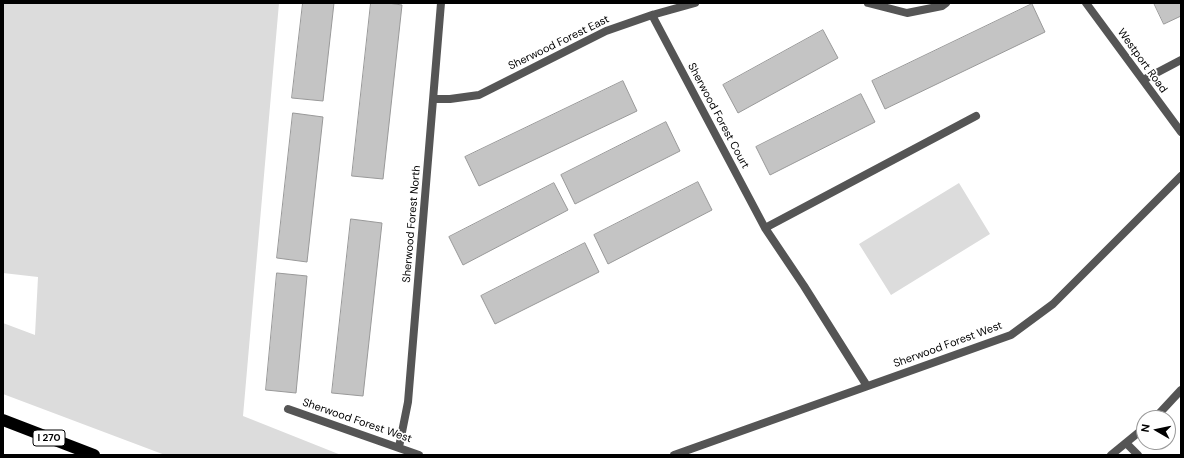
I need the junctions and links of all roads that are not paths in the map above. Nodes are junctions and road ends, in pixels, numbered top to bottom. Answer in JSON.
{"nodes":[{"id":1,"x":442,"y":3,"type":"edge"},
{"id":2,"x":695,"y":3,"type":"edge"},
{"id":3,"x":868,"y":3,"type":"edge"},
{"id":4,"x":946,"y":3,"type":"edge"},
{"id":5,"x":1086,"y":3,"type":"edge"},
{"id":6,"x":652,"y":15,"type":"junction"},
{"id":7,"x":1181,"y":60,"type":"edge"},
{"id":8,"x":1143,"y":80,"type":"junction"},
{"id":9,"x":434,"y":99,"type":"junction"},
{"id":10,"x":976,"y":116,"type":"dead end"},
{"id":11,"x":1181,"y":132,"type":"edge"},
{"id":12,"x":1181,"y":176,"type":"edge"},
{"id":13,"x":765,"y":228,"type":"junction"},
{"id":14,"x":867,"y":386,"type":"junction"},
{"id":15,"x":1181,"y":390,"type":"edge"},
{"id":16,"x":288,"y":409,"type":"dead end"},
{"id":17,"x":1162,"y":410,"type":"edge"},
{"id":18,"x":3,"y":420,"type":"edge"},
{"id":19,"x":1136,"y":434,"type":"edge"},
{"id":20,"x":1126,"y":442,"type":"junction"},
{"id":21,"x":399,"y":447,"type":"junction"},
{"id":22,"x":94,"y":455,"type":"edge"},
{"id":23,"x":419,"y":455,"type":"edge"},
{"id":24,"x":674,"y":455,"type":"edge"},
{"id":25,"x":1111,"y":455,"type":"edge"},
{"id":26,"x":1138,"y":455,"type":"edge"}],
"edges":[{"from":1,"to":9,"type":"street","name":"Sherwood Forest North"},
{"from":2,"to":6,"type":"street","name":"Sherwood Forest East"},
{"from":3,"to":4,"type":"street"},
{"from":5,"to":8,"type":"street","name":"Westport Road"},
{"from":6,"to":9,"type":"street","name":"Sherwood Forest East"},
{"from":6,"to":13,"type":"street","name":"Sherwood Forest Court"},
{"from":7,"to":8,"type":"street"},
{"from":8,"to":11,"type":"street","name":"Westport Road"},
{"from":9,"to":21,"type":"street","name":"Sherwood Forest North"},
{"from":10,"to":13,"type":"street"},
{"from":12,"to":14,"type":"street","name":"Sherwood Forest West"},
{"from":13,"to":14,"type":"street","name":"Sherwood Forest Court"},
{"from":14,"to":24,"type":"street","name":"Sherwood Forest West"},
{"from":15,"to":17,"type":"street"},
{"from":16,"to":21,"type":"street","name":"Sherwood Forest West"},
{"from":18,"to":22,"type":"highway","number":"I 270"},
{"from":19,"to":20,"type":"street"},
{"from":20,"to":25,"type":"street"},
{"from":20,"to":26,"type":"street"},
{"from":21,"to":23,"type":"street","name":"Sherwood Forest West"}]}
